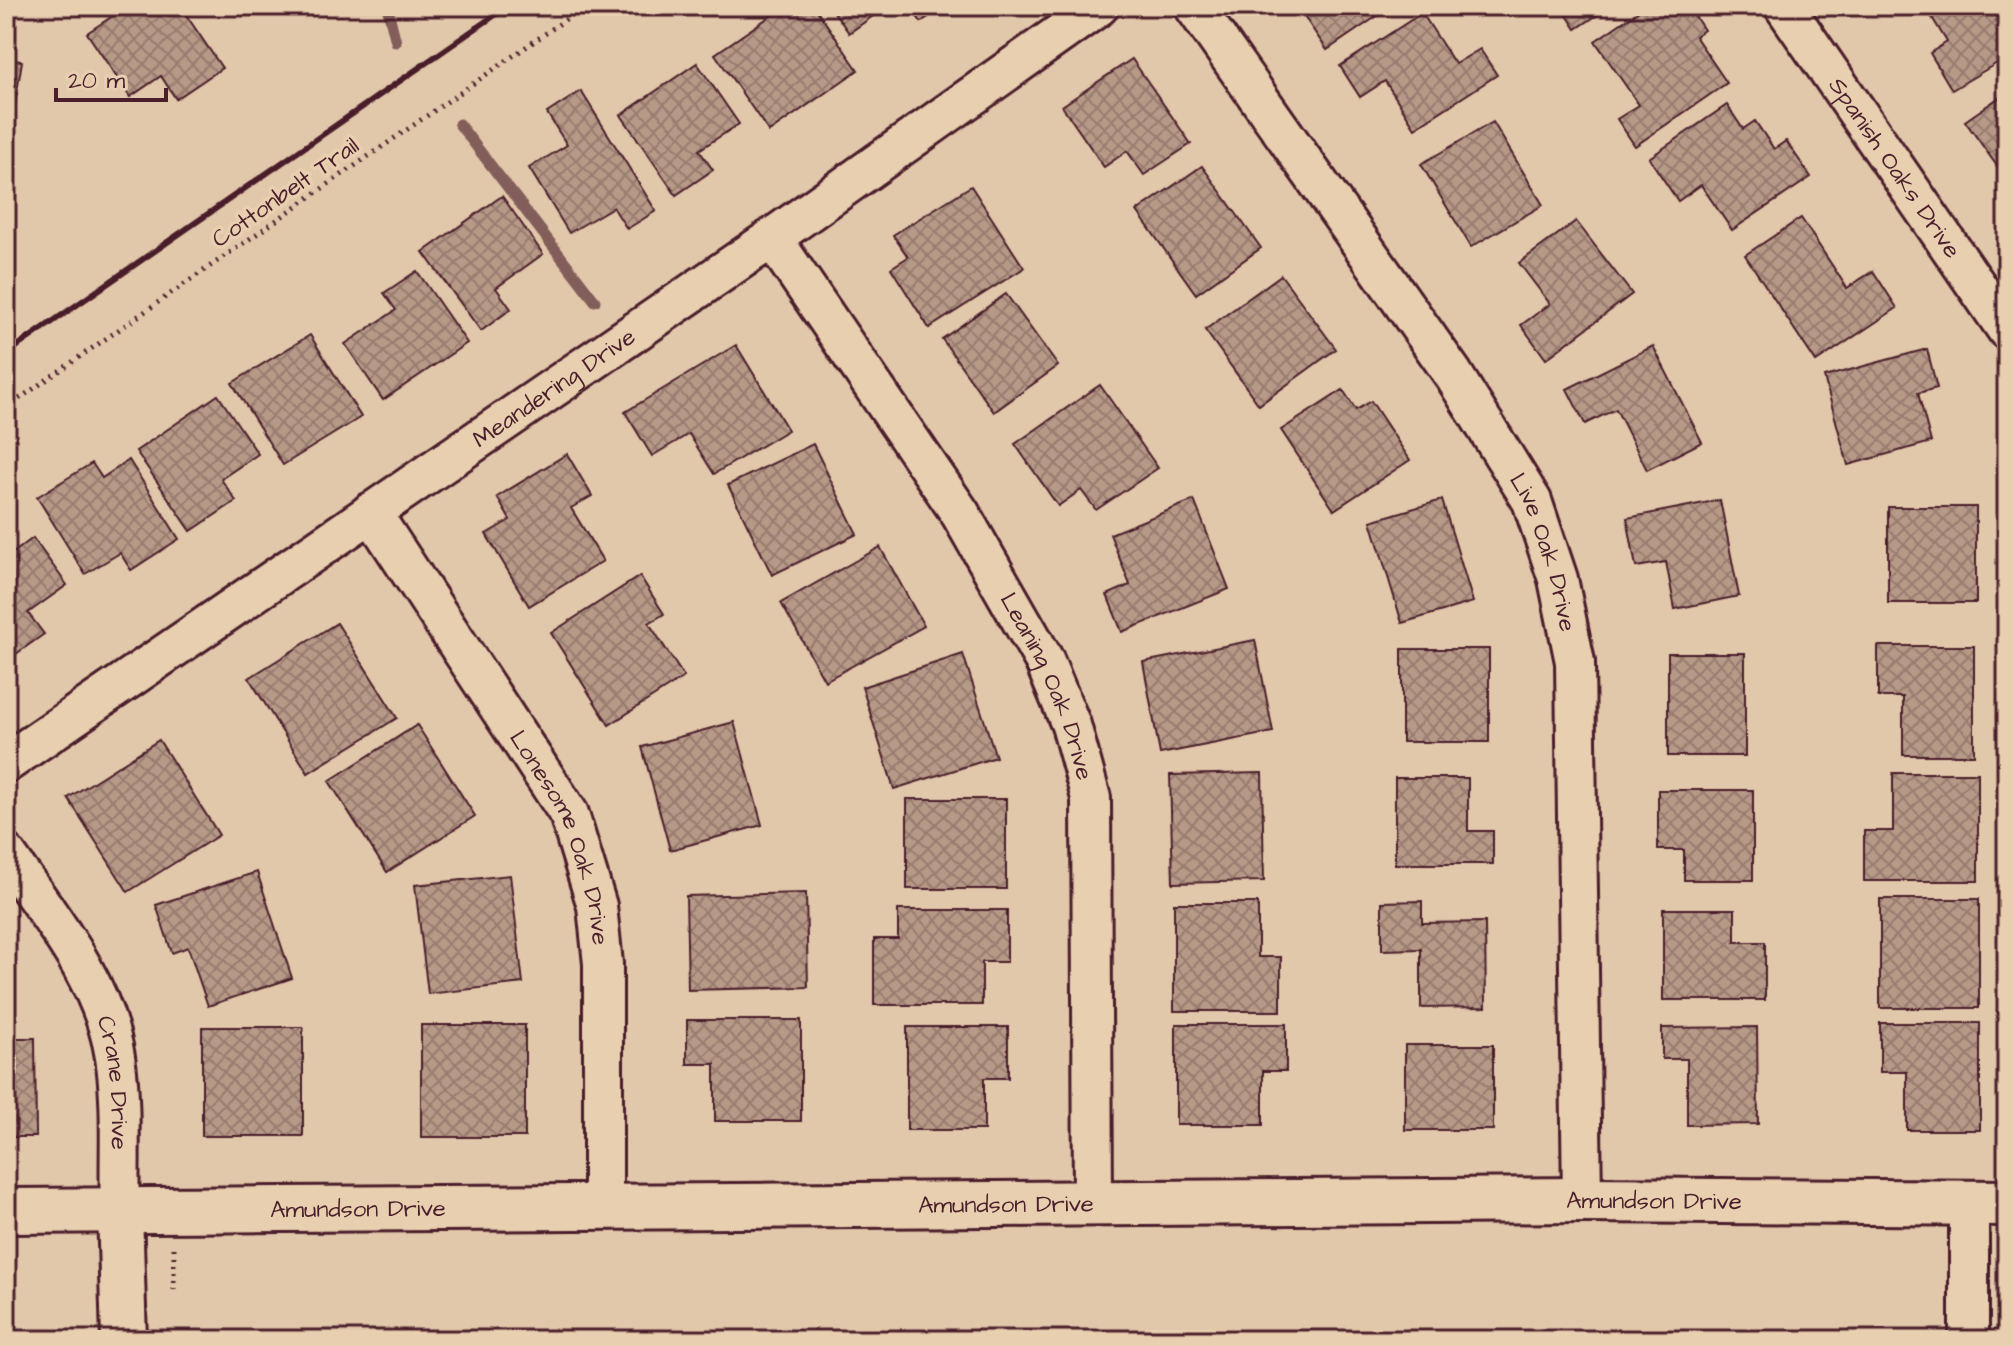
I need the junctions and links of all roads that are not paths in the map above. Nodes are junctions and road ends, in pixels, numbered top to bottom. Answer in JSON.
{"nodes":[{"id":1,"x":1099,"y":6,"type":"edge"},
{"id":2,"x":1194,"y":6,"type":"edge"},
{"id":3,"x":1784,"y":6,"type":"edge"},
{"id":4,"x":772,"y":238,"type":"junction"},
{"id":5,"x":2007,"y":330,"type":"edge"},
{"id":6,"x":371,"y":512,"type":"junction"},
{"id":7,"x":6,"y":763,"type":"edge"},
{"id":8,"x":6,"y":854,"type":"edge"},
{"id":9,"x":1582,"y":1200,"type":"junction"},
{"id":10,"x":1988,"y":1203,"type":"edge"},
{"id":11,"x":1093,"y":1204,"type":"junction"},
{"id":12,"x":603,"y":1207,"type":"junction"},
{"id":13,"x":120,"y":1210,"type":"junction"},
{"id":14,"x":6,"y":1211,"type":"edge"},
{"id":15,"x":124,"y":1340,"type":"edge"},
{"id":16,"x":1969,"y":1340,"type":"edge"}],
"edges":[{"from":1,"to":4,"type":"street","name":"Meandering Drive"},
{"from":2,"to":9,"type":"street","name":"Live Oak Drive"},
{"from":3,"to":5,"type":"street","name":"Spanish Oaks Drive"},
{"from":4,"to":6,"type":"street","name":"Meandering Drive"},
{"from":4,"to":11,"type":"street","name":"Leaning Oak Drive"},
{"from":6,"to":7,"type":"street","name":"Meandering Drive"},
{"from":6,"to":12,"type":"street","name":"Lonesome Oak Drive"},
{"from":8,"to":13,"type":"street","name":"Crane Drive"},
{"from":9,"to":10,"type":"street","name":"Amundson Drive"},
{"from":9,"to":11,"type":"street","name":"Amundson Drive"},
{"from":10,"to":16,"type":"street"},
{"from":11,"to":12,"type":"street","name":"Amundson Drive"},
{"from":12,"to":13,"type":"street","name":"Amundson Drive"},
{"from":13,"to":14,"type":"street","name":"Amundson Drive"},
{"from":13,"to":15,"type":"street","name":"Crane Drive"}]}
